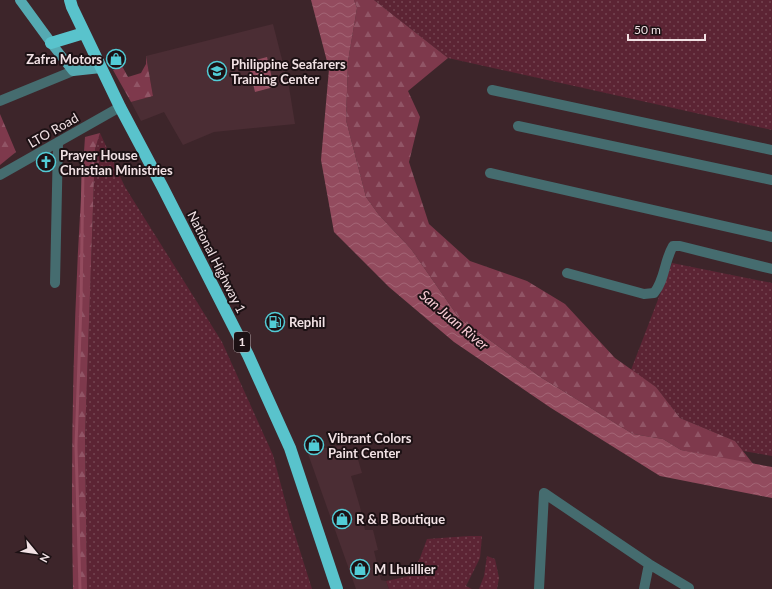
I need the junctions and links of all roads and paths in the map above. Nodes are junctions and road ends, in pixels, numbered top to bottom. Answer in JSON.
{"nodes":[{"id":1,"x":20,"y":0,"type":"edge"},
{"id":2,"x":70,"y":0,"type":"edge"},
{"id":3,"x":84,"y":33,"type":"junction"},
{"id":4,"x":51,"y":43,"type":"junction"},
{"id":5,"x":101,"y":68,"type":"junction"},
{"id":6,"x":73,"y":71,"type":"junction"},
{"id":7,"x":492,"y":90,"type":"dead end"},
{"id":8,"x":0,"y":101,"type":"edge"},
{"id":9,"x":120,"y":107,"type":"junction"},
{"id":10,"x":518,"y":126,"type":"dead end"},
{"id":11,"x":58,"y":142,"type":"junction"},
{"id":12,"x":772,"y":150,"type":"edge"},
{"id":13,"x":490,"y":173,"type":"dead end"},
{"id":14,"x":0,"y":176,"type":"edge"},
{"id":15,"x":772,"y":180,"type":"edge"},
{"id":16,"x":772,"y":236,"type":"edge"},
{"id":17,"x":772,"y":269,"type":"edge"},
{"id":18,"x":567,"y":273,"type":"dead end"},
{"id":19,"x":55,"y":284,"type":"dead end"},
{"id":20,"x":649,"y":564,"type":"junction"},
{"id":21,"x":689,"y":588,"type":"dead end"},
{"id":22,"x":337,"y":589,"type":"edge"},
{"id":23,"x":539,"y":589,"type":"edge"},
{"id":24,"x":644,"y":589,"type":"edge"}],
"edges":[{"from":1,"to":4,"type":"main road"},
{"from":2,"to":3,"type":"highway","name":"National Highway 1","number":"1"},
{"from":3,"to":4,"type":"highway"},
{"from":3,"to":5,"type":"highway","name":"National Highway 1","number":"1"},
{"from":4,"to":6,"type":"main road"},
{"from":5,"to":6,"type":"main road"},
{"from":5,"to":9,"type":"highway","name":"National Highway 1","number":"1"},
{"from":6,"to":8,"type":"street"},
{"from":7,"to":12,"type":"street"},
{"from":9,"to":11,"type":"street","name":"LTO Road"},
{"from":9,"to":22,"type":"highway","name":"National Highway 1","number":"1"},
{"from":10,"to":15,"type":"street"},
{"from":11,"to":14,"type":"street","name":"LTO Road"},
{"from":11,"to":19,"type":"street"},
{"from":13,"to":16,"type":"street"},
{"from":17,"to":18,"type":"street"},
{"from":20,"to":21,"type":"street"},
{"from":20,"to":23,"type":"street"},
{"from":20,"to":24,"type":"street"}]}
